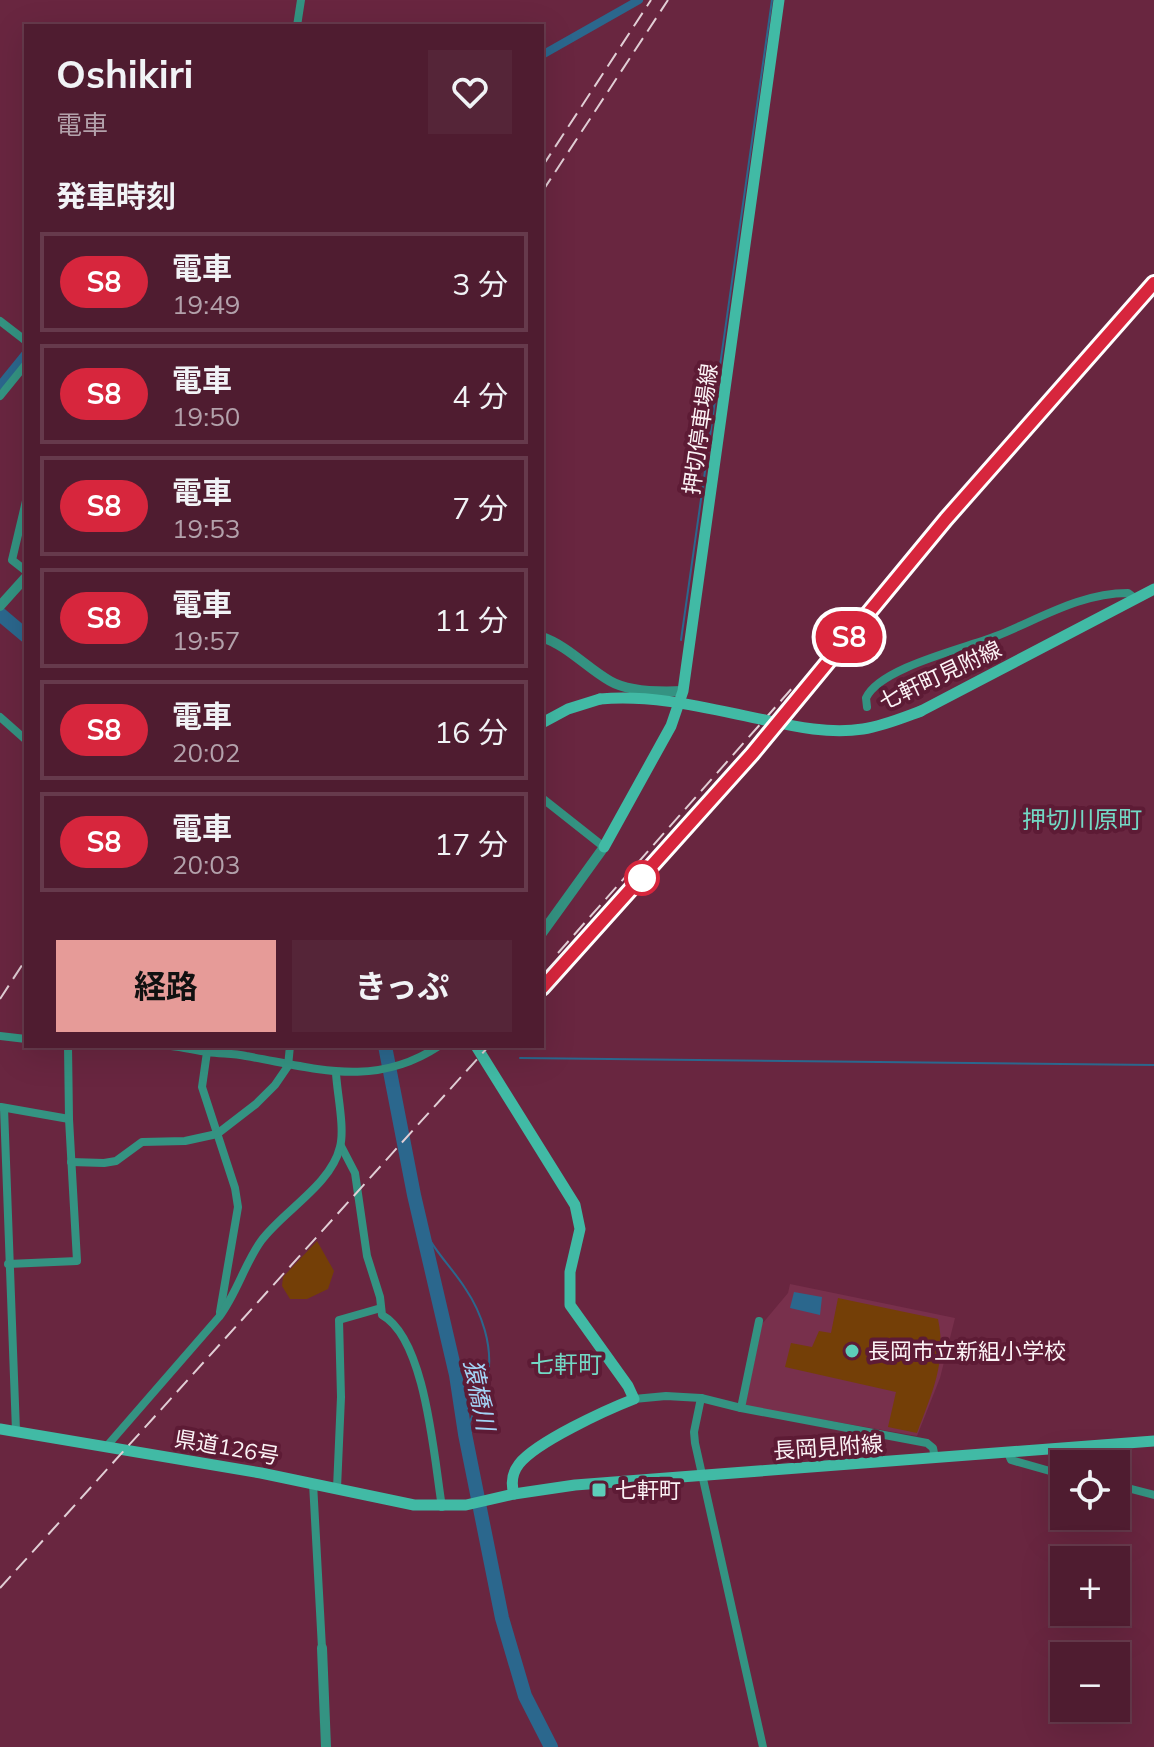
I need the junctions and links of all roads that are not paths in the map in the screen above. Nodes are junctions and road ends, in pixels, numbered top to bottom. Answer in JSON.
{"nodes":[{"id":1,"x":301,"y":0,"type":"edge"},
{"id":2,"x":779,"y":0,"type":"edge"},
{"id":3,"x":297,"y":24,"type":"edge"},
{"id":4,"x":0,"y":321,"type":"edge"},
{"id":5,"x":24,"y":339,"type":"edge"},
{"id":6,"x":24,"y":366,"type":"edge"},
{"id":7,"x":0,"y":396,"type":"edge"},
{"id":8,"x":24,"y":509,"type":"edge"},
{"id":9,"x":24,"y":572,"type":"edge"},
{"id":10,"x":24,"y":576,"type":"edge"},
{"id":11,"x":1154,"y":589,"type":"edge"},
{"id":12,"x":1136,"y":599,"type":"junction"},
{"id":13,"x":0,"y":606,"type":"edge"},
{"id":14,"x":544,"y":638,"type":"edge"},
{"id":15,"x":683,"y":691,"type":"junction"},
{"id":16,"x":867,"y":707,"type":"dead end"},
{"id":17,"x":0,"y":717,"type":"edge"},
{"id":18,"x":544,"y":722,"type":"edge"},
{"id":19,"x":24,"y":738,"type":"edge"},
{"id":20,"x":544,"y":800,"type":"edge"},
{"id":21,"x":604,"y":847,"type":"junction"},
{"id":22,"x":544,"y":930,"type":"edge"},
{"id":23,"x":0,"y":1036,"type":"edge"},
{"id":24,"x":24,"y":1039,"type":"edge"},
{"id":25,"x":68,"y":1048,"type":"edge"},
{"id":26,"x":183,"y":1048,"type":"edge"},
{"id":27,"x":290,"y":1048,"type":"edge"},
{"id":28,"x":436,"y":1048,"type":"edge"},
{"id":29,"x":477,"y":1048,"type":"edge"},
{"id":30,"x":207,"y":1052,"type":"junction"},
{"id":31,"x":288,"y":1066,"type":"junction"},
{"id":32,"x":336,"y":1073,"type":"junction"},
{"id":33,"x":2,"y":1108,"type":"edge"},
{"id":34,"x":69,"y":1119,"type":"junction"},
{"id":35,"x":217,"y":1134,"type":"junction"},
{"id":36,"x":341,"y":1146,"type":"junction"},
{"id":37,"x":71,"y":1162,"type":"junction"},
{"id":38,"x":8,"y":1264,"type":"junction"},
{"id":39,"x":381,"y":1308,"type":"junction"},
{"id":40,"x":219,"y":1317,"type":"junction"},
{"id":41,"x":759,"y":1321,"type":"dead end"},
{"id":42,"x":701,"y":1398,"type":"junction"},
{"id":43,"x":634,"y":1399,"type":"junction"},
{"id":44,"x":741,"y":1408,"type":"junction"},
{"id":45,"x":0,"y":1429,"type":"edge"},
{"id":46,"x":16,"y":1431,"type":"junction"},
{"id":47,"x":1154,"y":1441,"type":"edge"},
{"id":48,"x":106,"y":1447,"type":"junction"},
{"id":49,"x":1008,"y":1453,"type":"junction"},
{"id":50,"x":935,"y":1458,"type":"junction"},
{"id":51,"x":1050,"y":1472,"type":"edge"},
{"id":52,"x":703,"y":1476,"type":"junction"},
{"id":53,"x":313,"y":1483,"type":"junction"},
{"id":54,"x":337,"y":1488,"type":"junction"},
{"id":55,"x":1130,"y":1489,"type":"edge"},
{"id":56,"x":1154,"y":1495,"type":"edge"},
{"id":57,"x":510,"y":1496,"type":"junction"},
{"id":58,"x":444,"y":1507,"type":"junction"},
{"id":59,"x":322,"y":1648,"type":"joint"},
{"id":60,"x":326,"y":1747,"type":"edge"},
{"id":61,"x":763,"y":1747,"type":"edge"}],
"edges":[{"from":1,"to":3,"type":"street"},
{"from":2,"to":15,"type":"main road","name":"押切停車場線"},
{"from":4,"to":5,"type":"street"},
{"from":6,"to":7,"type":"street"},
{"from":8,"to":9,"type":"street"},
{"from":10,"to":13,"type":"street"},
{"from":11,"to":12,"type":"main road","name":"七軒町見附線"},
{"from":12,"to":16,"type":"street"},
{"from":12,"to":18,"type":"main road","name":"七軒町見附線","bridge":true},
{"from":14,"to":15,"type":"street"},
{"from":15,"to":21,"type":"main road","name":"押切停車場線"},
{"from":17,"to":19,"type":"street"},
{"from":20,"to":21,"type":"street"},
{"from":21,"to":22,"type":"street"},
{"from":23,"to":24,"type":"street"},
{"from":25,"to":34,"type":"street"},
{"from":26,"to":30,"type":"street"},
{"from":27,"to":31,"type":"street"},
{"from":28,"to":32,"type":"street"},
{"from":29,"to":43,"type":"main road"},
{"from":30,"to":31,"type":"street"},
{"from":30,"to":35,"type":"street"},
{"from":31,"to":32,"type":"street"},
{"from":31,"to":35,"type":"street"},
{"from":32,"to":36,"type":"street"},
{"from":33,"to":34,"type":"street"},
{"from":33,"to":38,"type":"street"},
{"from":34,"to":37,"type":"street"},
{"from":35,"to":37,"type":"street"},
{"from":35,"to":40,"type":"street"},
{"from":36,"to":39,"type":"street"},
{"from":36,"to":40,"type":"street"},
{"from":37,"to":38,"type":"street"},
{"from":38,"to":46,"type":"street"},
{"from":39,"to":54,"type":"street"},
{"from":39,"to":58,"type":"street"},
{"from":40,"to":48,"type":"street"},
{"from":41,"to":44,"type":"street"},
{"from":42,"to":43,"type":"street"},
{"from":42,"to":44,"type":"street"},
{"from":42,"to":52,"type":"street"},
{"from":43,"to":57,"type":"main road"},
{"from":44,"to":50,"type":"street"},
{"from":45,"to":46,"type":"main road","name":"県道126号"},
{"from":46,"to":48,"type":"main road","name":"県道126号"},
{"from":47,"to":49,"type":"main road","name":"長岡見附線"},
{"from":48,"to":53,"type":"main road","name":"県道126号"},
{"from":49,"to":50,"type":"main road","name":"長岡見附線"},
{"from":49,"to":51,"type":"street"},
{"from":50,"to":52,"type":"main road","name":"長岡見附線"},
{"from":52,"to":57,"type":"main road","name":"長岡見附線"},
{"from":52,"to":61,"type":"street"},
{"from":53,"to":54,"type":"main road","name":"県道126号"},
{"from":53,"to":59,"type":"street"},
{"from":54,"to":58,"type":"main road","name":"県道126号"},
{"from":55,"to":56,"type":"street"},
{"from":57,"to":58,"type":"main road","name":"県道126号"},
{"from":59,"to":60,"type":"street"}]}
